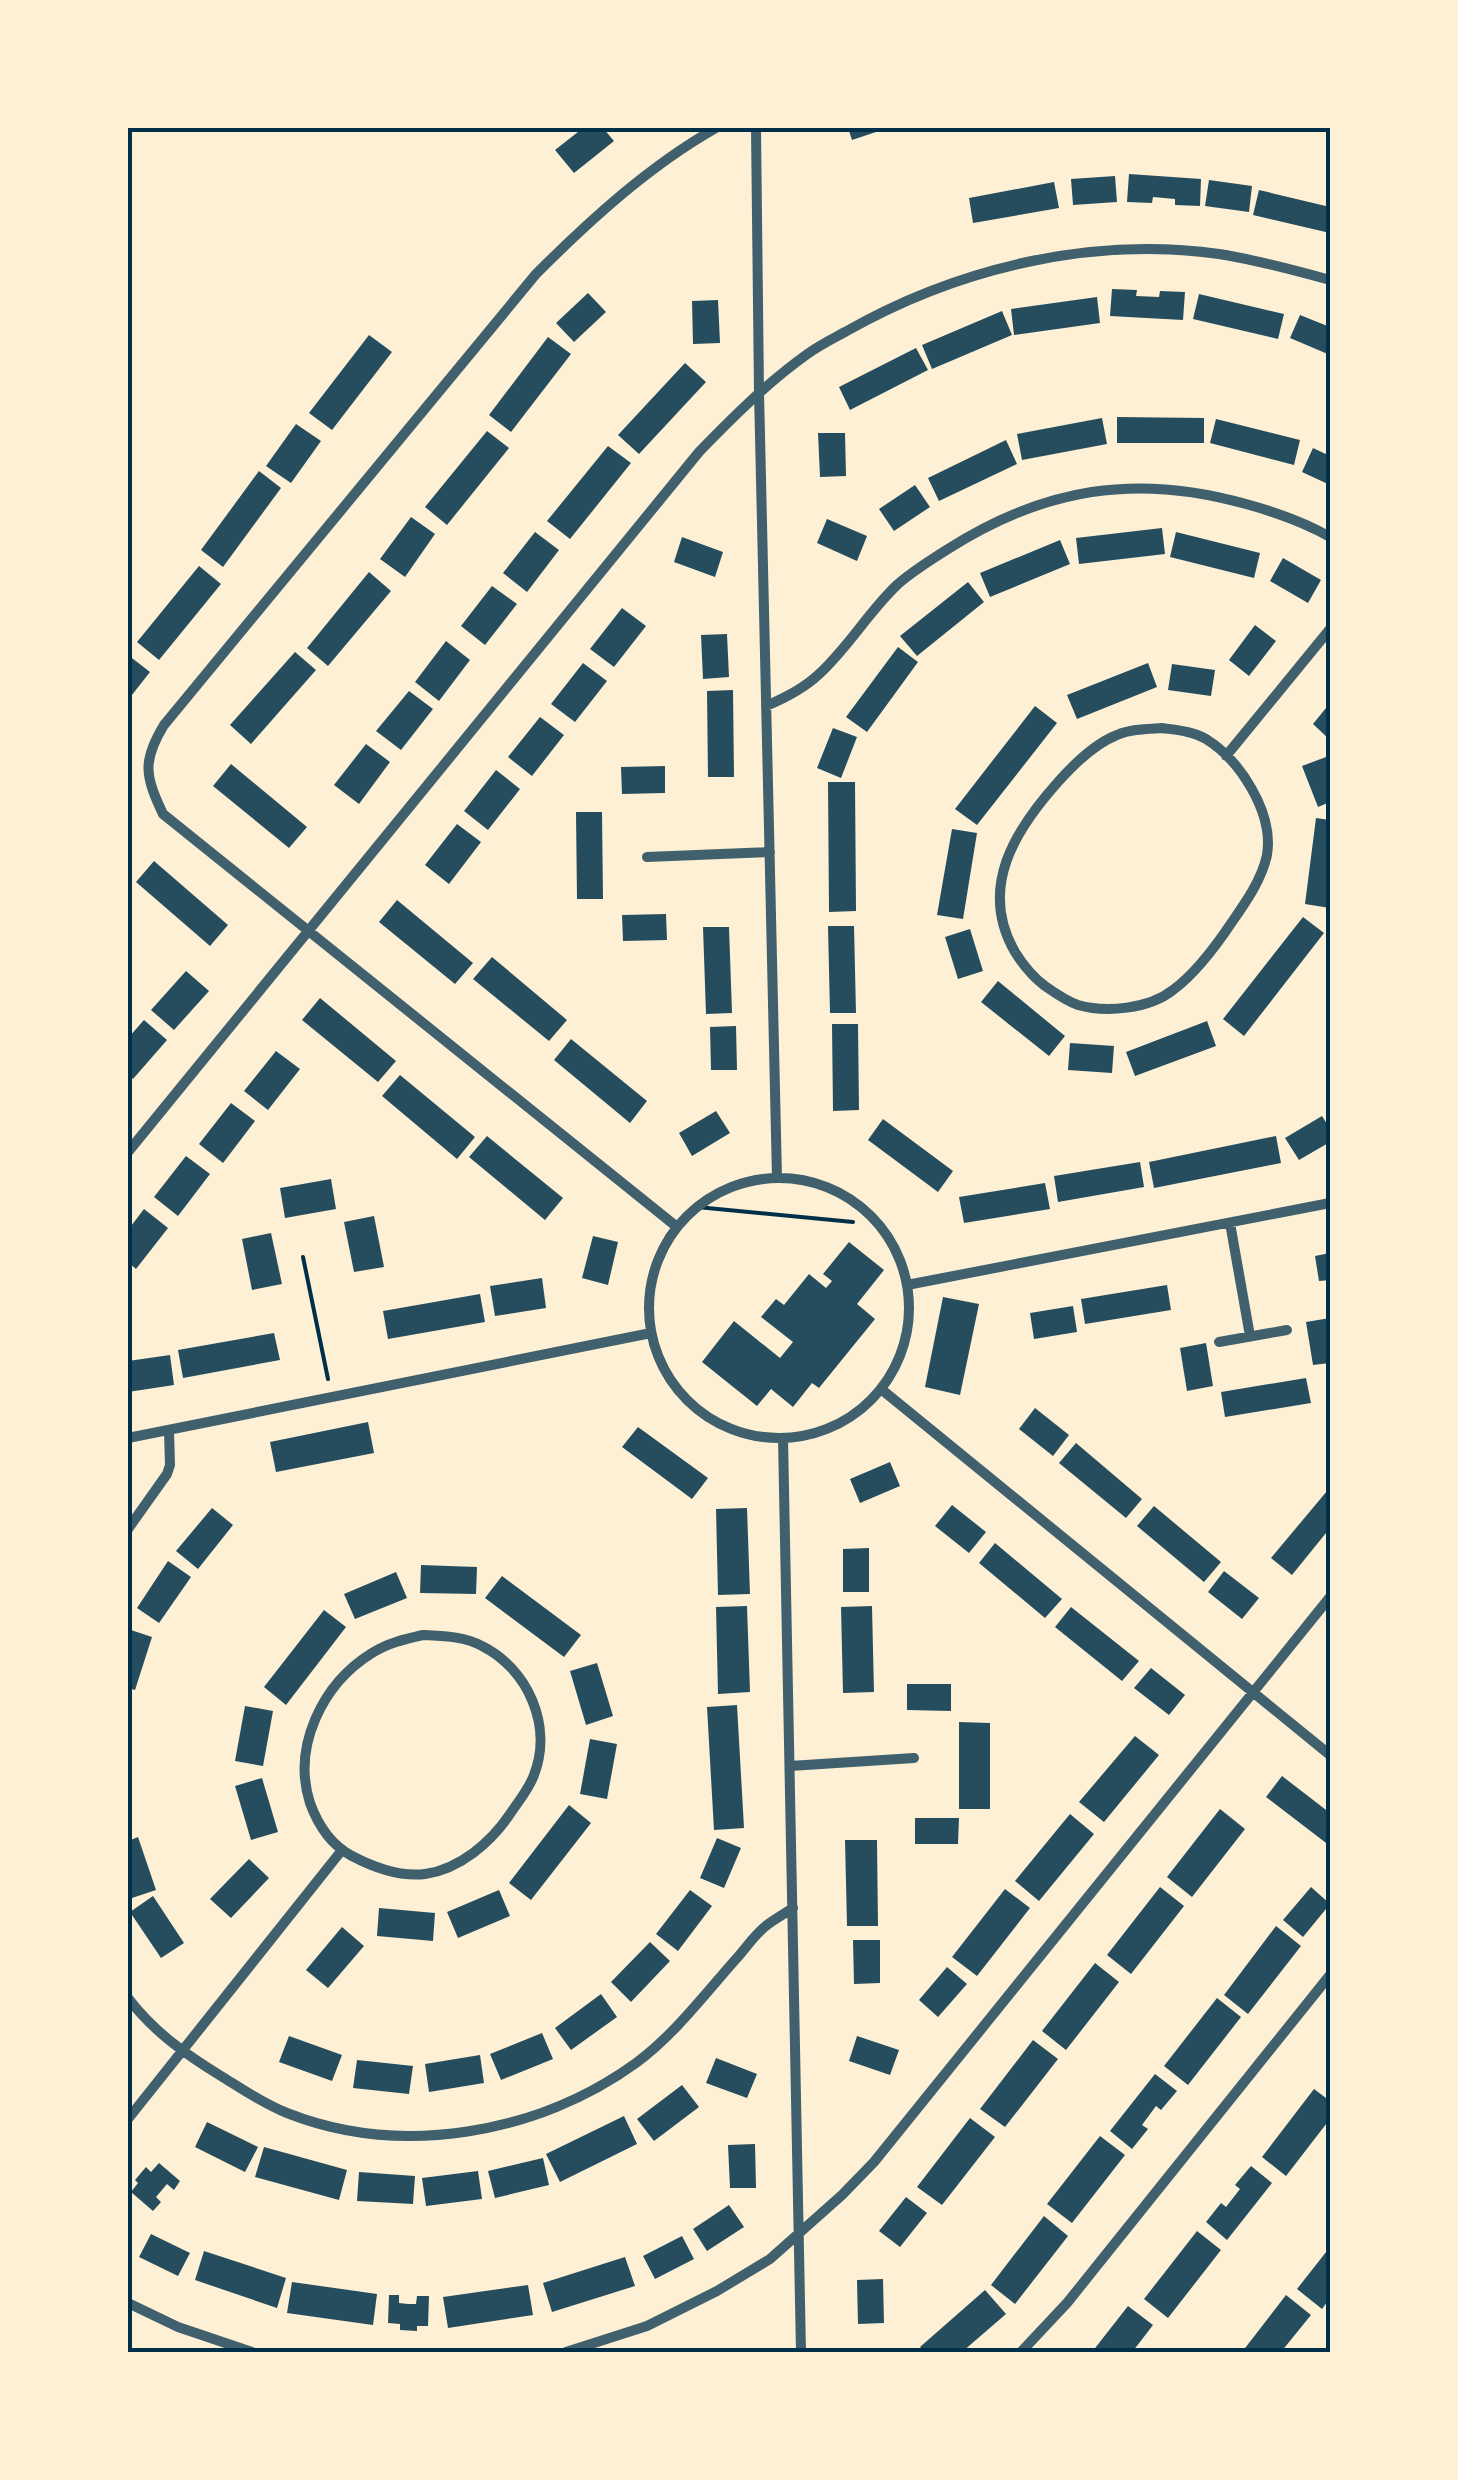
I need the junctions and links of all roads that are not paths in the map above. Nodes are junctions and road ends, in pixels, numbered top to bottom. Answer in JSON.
{"nodes":[{"id":1,"x":716,"y":128,"type":"edge"},
{"id":2,"x":756,"y":128,"type":"edge"},
{"id":3,"x":1330,"y":280,"type":"edge"},
{"id":4,"x":759,"y":392,"type":"junction"},
{"id":5,"x":1330,"y":536,"type":"edge"},
{"id":6,"x":1330,"y":628,"type":"edge"},
{"id":7,"x":766,"y":706,"type":"junction"},
{"id":8,"x":1226,"y":756,"type":"junction"},
{"id":9,"x":770,"y":852,"type":"junction"},
{"id":10,"x":647,"y":857,"type":"dead end"},
{"id":11,"x":307,"y":930,"type":"junction"},
{"id":12,"x":128,"y":1152,"type":"edge"},
{"id":13,"x":778,"y":1178,"type":"junction"},
{"id":14,"x":1330,"y":1203,"type":"edge"},
{"id":15,"x":1230,"y":1223,"type":"junction"},
{"id":16,"x":677,"y":1227,"type":"junction"},
{"id":17,"x":907,"y":1285,"type":"junction"},
{"id":18,"x":1287,"y":1330,"type":"dead end"},
{"id":19,"x":650,"y":1334,"type":"junction"},
{"id":20,"x":1250,"y":1336,"type":"junction"},
{"id":21,"x":1219,"y":1342,"type":"dead end"},
{"id":22,"x":881,"y":1390,"type":"junction"},
{"id":23,"x":168,"y":1430,"type":"junction"},
{"id":24,"x":128,"y":1438,"type":"edge"},
{"id":25,"x":783,"y":1438,"type":"junction"},
{"id":26,"x":128,"y":1529,"type":"edge"},
{"id":27,"x":1330,"y":1596,"type":"edge"},
{"id":28,"x":1253,"y":1692,"type":"junction"},
{"id":29,"x":1330,"y":1755,"type":"edge"},
{"id":30,"x":914,"y":1758,"type":"dead end"},
{"id":31,"x":790,"y":1766,"type":"junction"},
{"id":32,"x":342,"y":1850,"type":"junction"},
{"id":33,"x":792,"y":1908,"type":"junction"},
{"id":34,"x":1330,"y":1975,"type":"edge"},
{"id":35,"x":128,"y":1998,"type":"edge"},
{"id":36,"x":182,"y":2052,"type":"junction"},
{"id":37,"x":128,"y":2119,"type":"edge"},
{"id":38,"x":799,"y":2233,"type":"junction"},
{"id":39,"x":128,"y":2303,"type":"edge"},
{"id":40,"x":252,"y":2352,"type":"edge"},
{"id":41,"x":566,"y":2352,"type":"edge"},
{"id":42,"x":802,"y":2352,"type":"edge"},
{"id":43,"x":1021,"y":2352,"type":"edge"}],
"edges":[{"from":1,"to":11,"type":"street"},
{"from":2,"to":4,"type":"street"},
{"from":3,"to":4,"type":"street"},
{"from":4,"to":7,"type":"street"},
{"from":4,"to":11,"type":"street"},
{"from":5,"to":7,"type":"street"},
{"from":6,"to":8,"type":"street"},
{"from":7,"to":9,"type":"street"},
{"from":8,"to":8,"type":"street"},
{"from":9,"to":10,"type":"street"},
{"from":9,"to":13,"type":"street"},
{"from":11,"to":12,"type":"street"},
{"from":11,"to":16,"type":"street"},
{"from":13,"to":16,"type":"street"},
{"from":13,"to":17,"type":"street"},
{"from":14,"to":15,"type":"street"},
{"from":15,"to":17,"type":"street"},
{"from":15,"to":20,"type":"street"},
{"from":16,"to":19,"type":"street"},
{"from":17,"to":22,"type":"street"},
{"from":18,"to":20,"type":"street"},
{"from":19,"to":23,"type":"street"},
{"from":19,"to":25,"type":"street"},
{"from":20,"to":21,"type":"street"},
{"from":22,"to":25,"type":"street"},
{"from":22,"to":28,"type":"street"},
{"from":23,"to":24,"type":"street"},
{"from":23,"to":26,"type":"street"},
{"from":25,"to":31,"type":"street"},
{"from":27,"to":28,"type":"street"},
{"from":28,"to":29,"type":"street"},
{"from":28,"to":38,"type":"street"},
{"from":30,"to":31,"type":"street"},
{"from":31,"to":33,"type":"street"},
{"from":32,"to":32,"type":"street"},
{"from":32,"to":36,"type":"street"},
{"from":33,"to":36,"type":"street"},
{"from":33,"to":38,"type":"street"},
{"from":34,"to":43,"type":"street"},
{"from":35,"to":36,"type":"street"},
{"from":36,"to":37,"type":"street"},
{"from":38,"to":41,"type":"street"},
{"from":38,"to":42,"type":"street"},
{"from":39,"to":40,"type":"street"}]}
